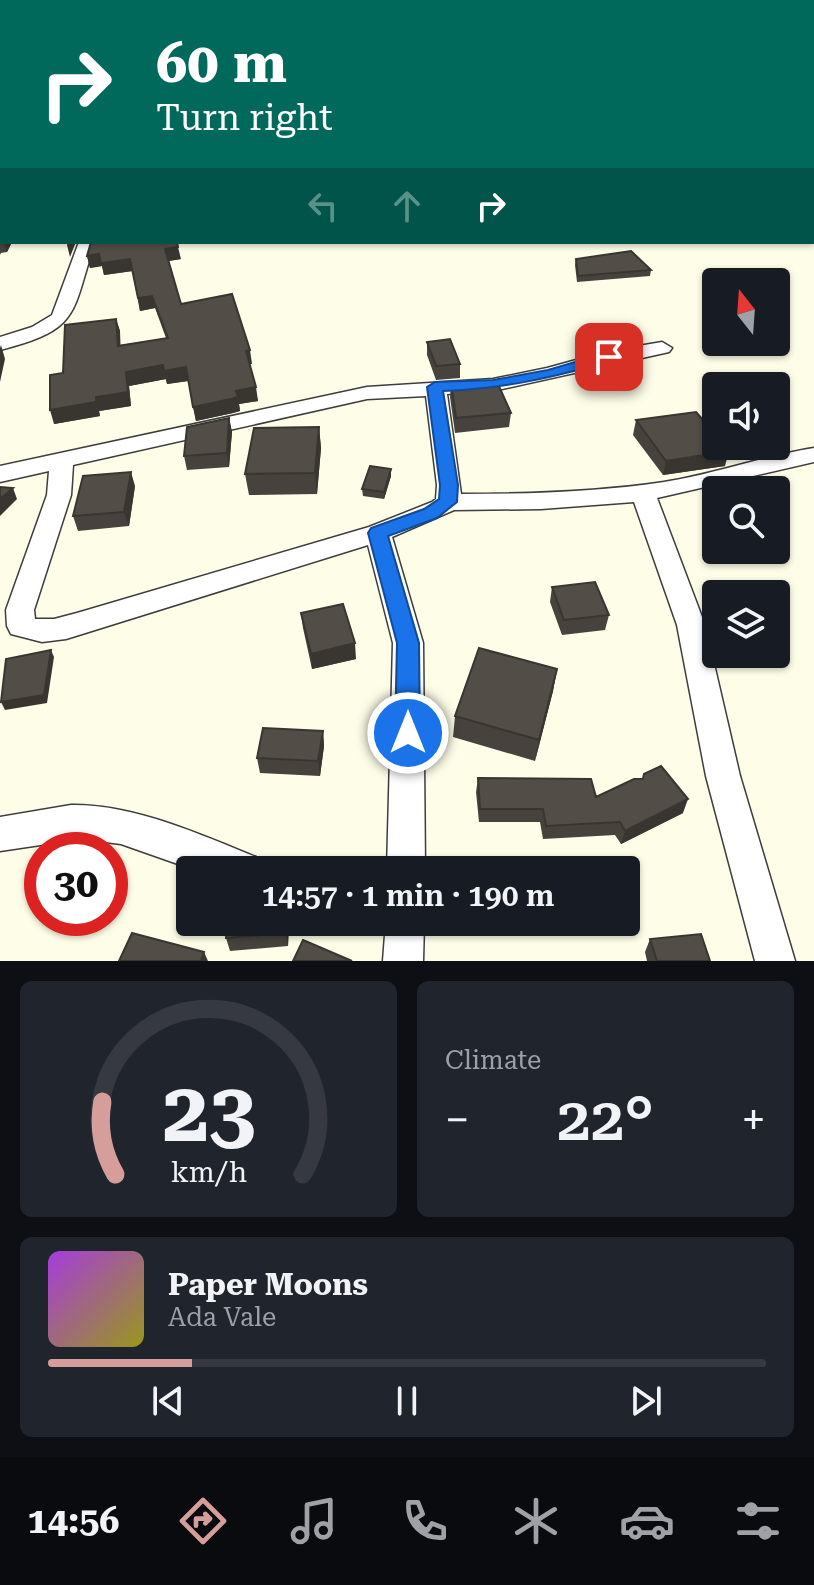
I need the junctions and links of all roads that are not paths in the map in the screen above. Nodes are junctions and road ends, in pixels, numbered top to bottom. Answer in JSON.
{"nodes":[{"id":1,"x":86,"y":244,"type":"edge"},
{"id":2,"x":0,"y":344,"type":"edge"},
{"id":3,"x":662,"y":348,"type":"dead end"},
{"id":4,"x":435,"y":387,"type":"junction"},
{"id":5,"x":814,"y":455,"type":"edge"},
{"id":6,"x":62,"y":458,"type":"junction"},
{"id":7,"x":0,"y":474,"type":"edge"},
{"id":8,"x":643,"y":494,"type":"junction"},
{"id":9,"x":448,"y":502,"type":"junction"},
{"id":10,"x":378,"y":533,"type":"junction"},
{"id":11,"x":0,"y":834,"type":"edge"},
{"id":12,"x":204,"y":856,"type":"edge"},
{"id":13,"x":406,"y":856,"type":"edge"},
{"id":14,"x":404,"y":936,"type":"edge"},
{"id":15,"x":403,"y":961,"type":"edge"},
{"id":16,"x":775,"y":961,"type":"edge"}],
"edges":[{"from":1,"to":2,"type":"street"},
{"from":3,"to":4,"type":"street"},
{"from":4,"to":6,"type":"street"},
{"from":4,"to":9,"type":"street"},
{"from":5,"to":8,"type":"street"},
{"from":6,"to":7,"type":"street"},
{"from":6,"to":10,"type":"street"},
{"from":8,"to":9,"type":"street"},
{"from":8,"to":16,"type":"street"},
{"from":9,"to":10,"type":"street"},
{"from":10,"to":13,"type":"street"},
{"from":11,"to":12,"type":"street"},
{"from":14,"to":15,"type":"street"}]}
